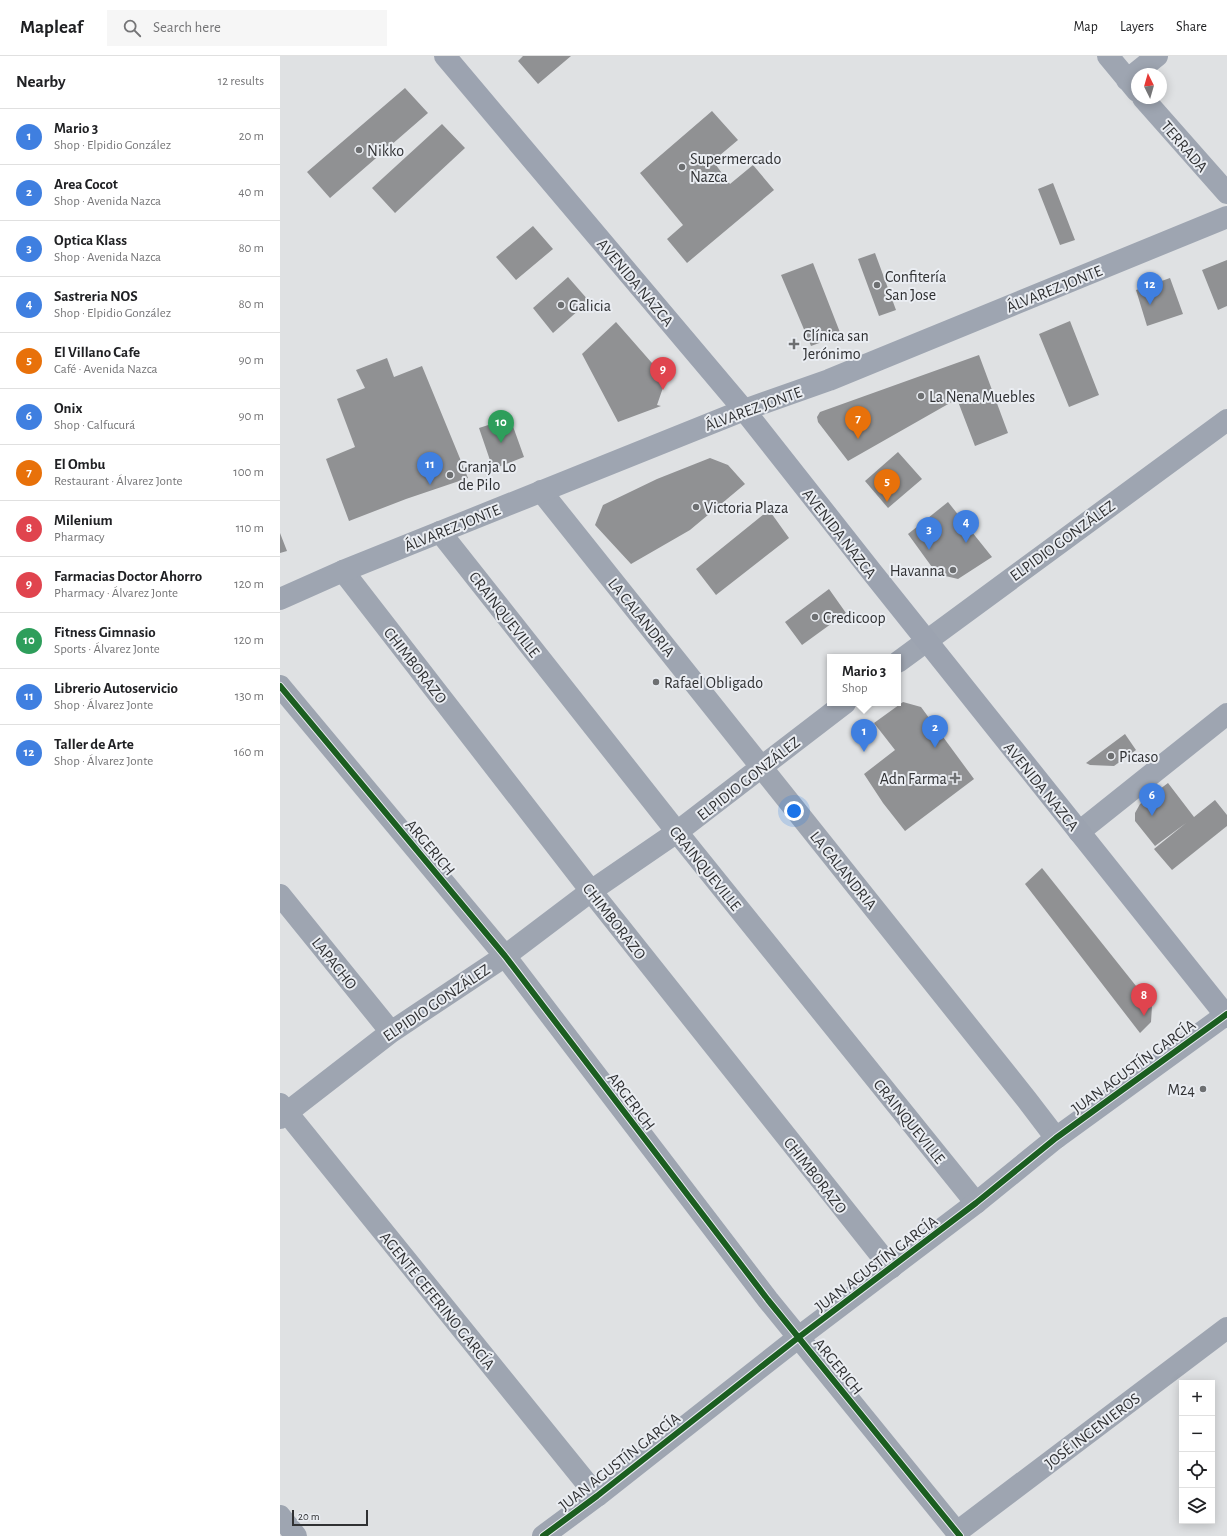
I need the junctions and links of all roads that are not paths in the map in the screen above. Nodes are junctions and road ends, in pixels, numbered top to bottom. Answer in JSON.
{"nodes":[{"id":1,"x":445,"y":56,"type":"edge"},
{"id":2,"x":1108,"y":56,"type":"edge"},
{"id":3,"x":1157,"y":56,"type":"edge"},
{"id":4,"x":1147,"y":68,"type":"edge"},
{"id":5,"x":1131,"y":84,"type":"edge"},
{"id":6,"x":1149,"y":104,"type":"edge"},
{"id":7,"x":1227,"y":193,"type":"edge"},
{"id":8,"x":1227,"y":217,"type":"edge"},
{"id":9,"x":744,"y":410,"type":"junction"},
{"id":10,"x":1227,"y":420,"type":"edge"},
{"id":11,"x":541,"y":491,"type":"junction"},
{"id":12,"x":440,"y":532,"type":"junction"},
{"id":13,"x":343,"y":571,"type":"junction"},
{"id":14,"x":280,"y":599,"type":"edge"},
{"id":15,"x":927,"y":640,"type":"junction"},
{"id":16,"x":901,"y":660,"type":"edge"},
{"id":17,"x":280,"y":686,"type":"edge"},
{"id":18,"x":841,"y":706,"type":"edge"},
{"id":19,"x":1227,"y":714,"type":"edge"},
{"id":20,"x":762,"y":767,"type":"junction"},
{"id":21,"x":678,"y":832,"type":"junction"},
{"id":22,"x":1079,"y":832,"type":"junction"},
{"id":23,"x":592,"y":891,"type":"junction"},
{"id":24,"x":280,"y":895,"type":"edge"},
{"id":25,"x":505,"y":956,"type":"junction"},
{"id":26,"x":1226,"y":1015,"type":"edge"},
{"id":27,"x":391,"y":1032,"type":"junction"},
{"id":28,"x":282,"y":1111,"type":"edge"},
{"id":29,"x":1056,"y":1138,"type":"junction"},
{"id":30,"x":976,"y":1202,"type":"junction"},
{"id":31,"x":890,"y":1268,"type":"junction"},
{"id":32,"x":1227,"y":1328,"type":"edge"},
{"id":33,"x":798,"y":1338,"type":"junction"},
{"id":34,"x":597,"y":1496,"type":"junction"},
{"id":35,"x":280,"y":1516,"type":"edge"},
{"id":36,"x":958,"y":1534,"type":"edge"},
{"id":37,"x":296,"y":1536,"type":"edge"},
{"id":38,"x":543,"y":1536,"type":"edge"}],
"edges":[{"from":1,"to":9,"type":"main road","name":"AVENIDA NAZCA"},
{"from":2,"to":5,"type":"street"},
{"from":3,"to":4,"type":"street"},
{"from":6,"to":7,"type":"street","name":"TERRADA"},
{"from":8,"to":9,"type":"street","name":"ÁLVAREZ JONTE"},
{"from":9,"to":11,"type":"street","name":"ÁLVAREZ JONTE"},
{"from":9,"to":15,"type":"main road","name":"AVENIDA NAZCA"},
{"from":10,"to":15,"type":"street","name":"ELPIDIO GONZÁLEZ"},
{"from":11,"to":12,"type":"street","name":"ÁLVAREZ JONTE"},
{"from":11,"to":20,"type":"street","name":"LA CALANDRIA"},
{"from":12,"to":13,"type":"street","name":"ÁLVAREZ JONTE"},
{"from":12,"to":21,"type":"street","name":"CRAINQUEVILLE"},
{"from":13,"to":14,"type":"street","name":"ÁLVAREZ JONTE"},
{"from":13,"to":23,"type":"street","name":"CHIMBORAZO"},
{"from":15,"to":16,"type":"street","name":"ELPIDIO GONZÁLEZ"},
{"from":15,"to":22,"type":"main road","name":"AVENIDA NAZCA"},
{"from":17,"to":25,"type":"street","name":"ARGERICH"},
{"from":18,"to":20,"type":"street","name":"ELPIDIO GONZÁLEZ"},
{"from":19,"to":22,"type":"street"},
{"from":20,"to":21,"type":"street","name":"ELPIDIO GONZÁLEZ"},
{"from":20,"to":29,"type":"street","name":"LA CALANDRIA"},
{"from":21,"to":23,"type":"street","name":"ELPIDIO GONZÁLEZ"},
{"from":21,"to":30,"type":"street","name":"CRAINQUEVILLE"},
{"from":22,"to":26,"type":"main road","name":"AVENIDA NAZCA"},
{"from":23,"to":25,"type":"street","name":"ELPIDIO GONZÁLEZ"},
{"from":23,"to":31,"type":"street","name":"CHIMBORAZO"},
{"from":24,"to":27,"type":"street","name":"LAPACHO"},
{"from":25,"to":27,"type":"street","name":"ELPIDIO GONZÁLEZ"},
{"from":25,"to":33,"type":"street","name":"ARGERICH"},
{"from":26,"to":29,"type":"street","name":"JUAN AGUSTÍN GARCÍA"},
{"from":27,"to":28,"type":"street","name":"ELPIDIO GONZÁLEZ"},
{"from":28,"to":34,"type":"street","name":"AGENTE CEFERINO GARCÍA"},
{"from":29,"to":30,"type":"street","name":"JUAN AGUSTÍN GARCÍA"},
{"from":30,"to":31,"type":"street","name":"JUAN AGUSTÍN GARCÍA"},
{"from":31,"to":33,"type":"street","name":"JUAN AGUSTÍN GARCÍA"},
{"from":32,"to":36,"type":"street","name":"JOSÉ INGENIEROS"},
{"from":33,"to":34,"type":"street","name":"JUAN AGUSTÍN GARCÍA"},
{"from":33,"to":36,"type":"street","name":"ARGERICH"},
{"from":34,"to":38,"type":"street","name":"JUAN AGUSTÍN GARCÍA"},
{"from":35,"to":37,"type":"street"}]}
